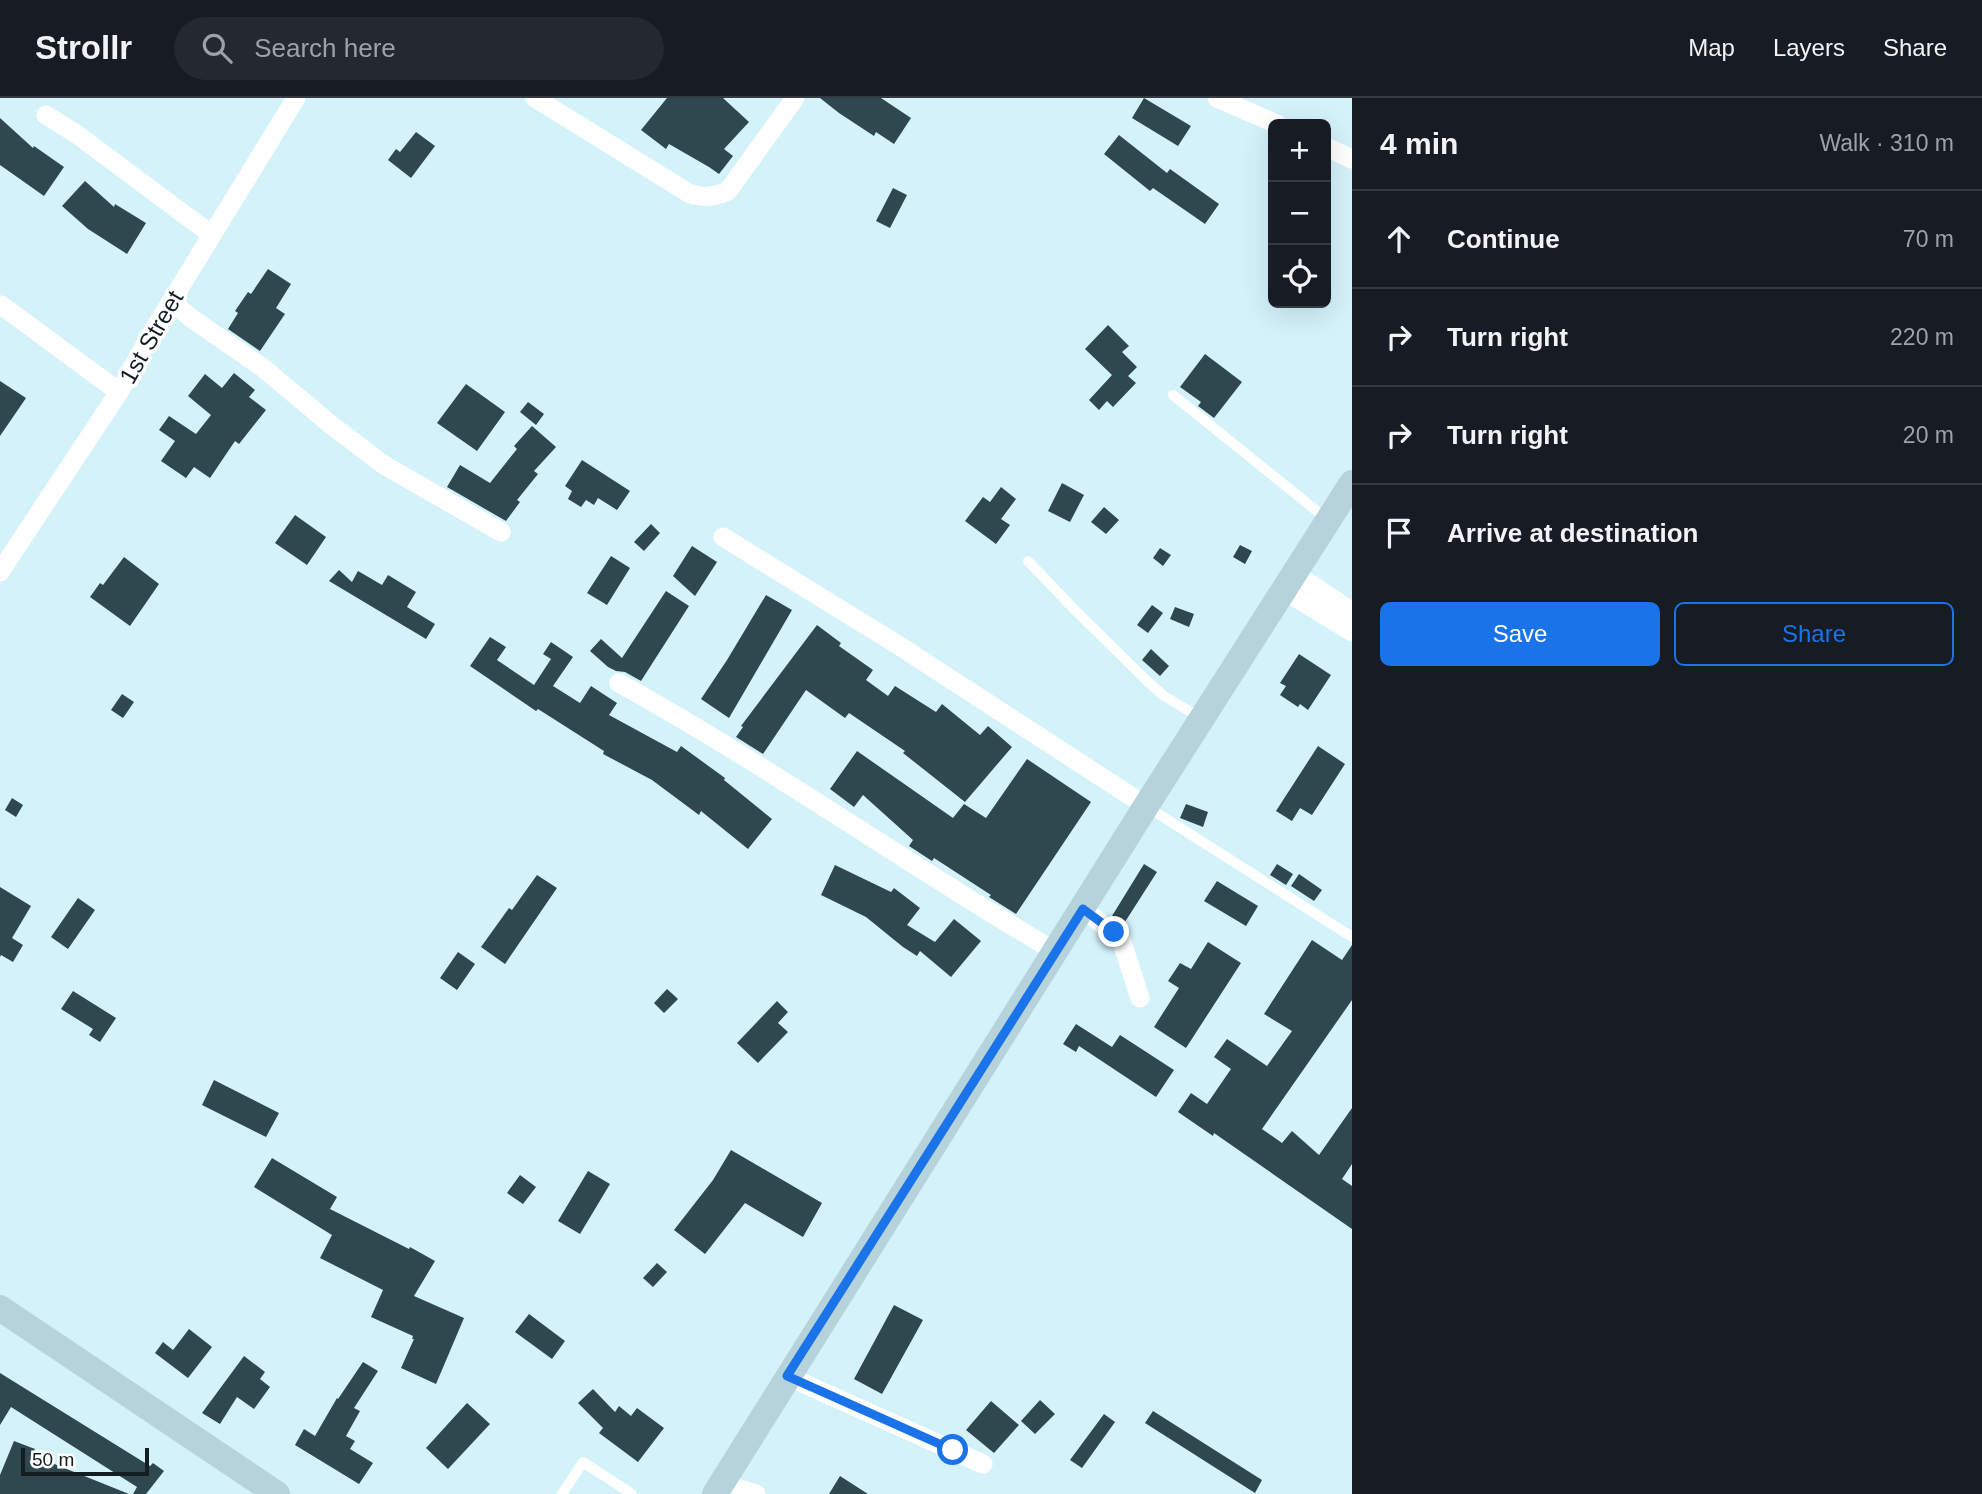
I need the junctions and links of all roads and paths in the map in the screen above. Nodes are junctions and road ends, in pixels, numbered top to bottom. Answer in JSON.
{"nodes":[{"id":1,"x":296,"y":98,"type":"edge"},
{"id":2,"x":535,"y":98,"type":"edge"},
{"id":3,"x":795,"y":98,"type":"edge"},
{"id":4,"x":1217,"y":98,"type":"edge"},
{"id":5,"x":46,"y":115,"type":"dead end"},
{"id":6,"x":1268,"y":120,"type":"edge"},
{"id":7,"x":1331,"y":149,"type":"edge"},
{"id":8,"x":1352,"y":159,"type":"edge"},
{"id":9,"x":212,"y":235,"type":"junction"},
{"id":10,"x":171,"y":302,"type":"junction"},
{"id":11,"x":1,"y":304,"type":"edge"},
{"id":12,"x":119,"y":392,"type":"junction"},
{"id":13,"x":1173,"y":396,"type":"dead end"},
{"id":14,"x":1352,"y":484,"type":"edge"},
{"id":15,"x":1328,"y":520,"type":"junction"},
{"id":16,"x":501,"y":532,"type":"dead end"},
{"id":17,"x":723,"y":537,"type":"dead end"},
{"id":18,"x":1028,"y":561,"type":"dead end"},
{"id":19,"x":0,"y":572,"type":"edge"},
{"id":20,"x":1289,"y":582,"type":"junction"},
{"id":21,"x":1352,"y":612,"type":"edge"},
{"id":22,"x":1352,"y":632,"type":"edge"},
{"id":23,"x":619,"y":683,"type":"dead end"},
{"id":24,"x":1202,"y":718,"type":"junction"},
{"id":25,"x":1146,"y":806,"type":"junction"},
{"id":26,"x":1083,"y":909,"type":"junction"},
{"id":27,"x":1352,"y":937,"type":"edge"},
{"id":28,"x":1056,"y":952,"type":"junction"},
{"id":29,"x":1140,"y":998,"type":"dead end"},
{"id":30,"x":0,"y":1308,"type":"edge"},
{"id":31,"x":787,"y":1376,"type":"junction"},
{"id":32,"x":983,"y":1464,"type":"dead end"},
{"id":33,"x":718,"y":1488,"type":"edge"},
{"id":34,"x":277,"y":1494,"type":"edge"},
{"id":35,"x":562,"y":1494,"type":"edge"},
{"id":36,"x":632,"y":1494,"type":"edge"},
{"id":37,"x":757,"y":1494,"type":"edge"}],
"edges":[{"from":1,"to":9,"type":"street","name":"1st Street"},
{"from":2,"to":3,"type":"street"},
{"from":4,"to":6,"type":"street"},
{"from":5,"to":9,"type":"street"},
{"from":7,"to":8,"type":"street"},
{"from":9,"to":10,"type":"street","name":"1st Street"},
{"from":10,"to":12,"type":"street","name":"1st Street"},
{"from":10,"to":16,"type":"street"},
{"from":11,"to":12,"type":"street"},
{"from":12,"to":19,"type":"street","name":"1st Street"},
{"from":13,"to":15,"type":"lane"},
{"from":14,"to":15,"type":"main road"},
{"from":15,"to":20,"type":"main road"},
{"from":17,"to":25,"type":"street"},
{"from":18,"to":24,"type":"lane"},
{"from":20,"to":21,"type":"street"},
{"from":20,"to":22,"type":"street"},
{"from":20,"to":24,"type":"main road"},
{"from":23,"to":28,"type":"street"},
{"from":24,"to":25,"type":"main road"},
{"from":25,"to":26,"type":"main road"},
{"from":25,"to":27,"type":"lane"},
{"from":26,"to":28,"type":"main road"},
{"from":26,"to":29,"type":"street"},
{"from":28,"to":31,"type":"main road"},
{"from":30,"to":34,"type":"main road"},
{"from":31,"to":32,"type":"street"},
{"from":31,"to":33,"type":"main road"},
{"from":33,"to":37,"type":"street"},
{"from":35,"to":36,"type":"lane"}]}
